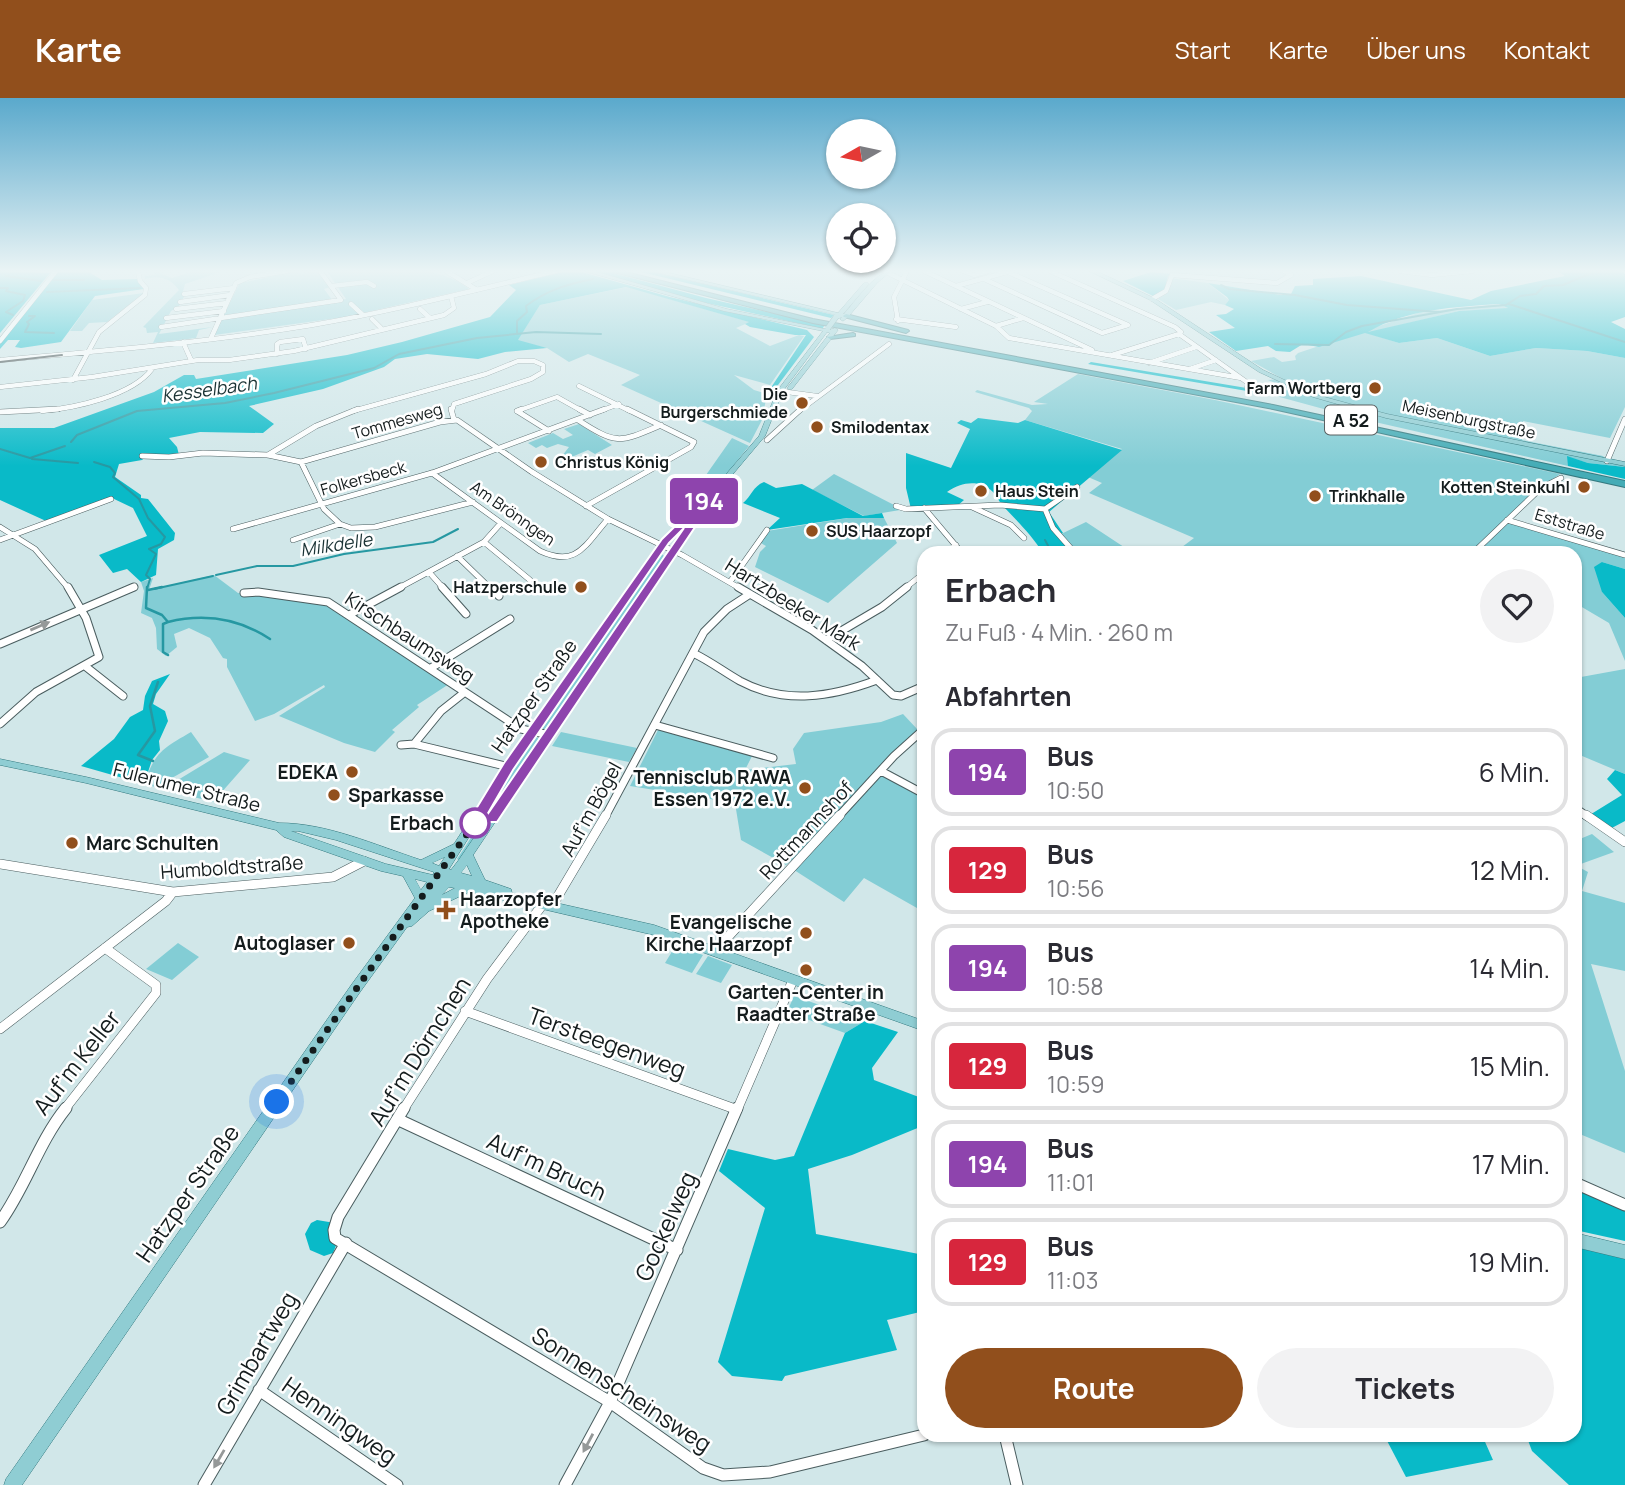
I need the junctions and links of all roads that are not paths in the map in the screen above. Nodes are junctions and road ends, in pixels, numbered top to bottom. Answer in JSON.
{"nodes":[{"id":1,"x":97,"y":336,"type":"edge"},
{"id":2,"x":226,"y":336,"type":"edge"},
{"id":3,"x":342,"y":336,"type":"edge"},
{"id":4,"x":821,"y":336,"type":"edge"},
{"id":5,"x":827,"y":336,"type":"edge"},
{"id":6,"x":859,"y":336,"type":"edge"},
{"id":7,"x":893,"y":336,"type":"edge"},
{"id":8,"x":915,"y":336,"type":"edge"},
{"id":9,"x":926,"y":336,"type":"edge"},
{"id":10,"x":1007,"y":336,"type":"edge"},
{"id":11,"x":1059,"y":336,"type":"edge"},
{"id":12,"x":1174,"y":336,"type":"edge"},
{"id":13,"x":1181,"y":336,"type":"edge"},
{"id":14,"x":1208,"y":336,"type":"edge"},
{"id":15,"x":211,"y":338,"type":"joint"},
{"id":16,"x":183,"y":342,"type":"junction"},
{"id":17,"x":889,"y":344,"type":"dead end"},
{"id":18,"x":943,"y":346,"type":"junction"},
{"id":19,"x":967,"y":346,"type":"junction"},
{"id":20,"x":1196,"y":347,"type":"junction"},
{"id":21,"x":306,"y":349,"type":"junction"},
{"id":22,"x":86,"y":353,"type":"junction"},
{"id":23,"x":277,"y":354,"type":"junction"},
{"id":24,"x":1097,"y":354,"type":"junction"},
{"id":25,"x":1109,"y":356,"type":"junction"},
{"id":26,"x":191,"y":360,"type":"junction"},
{"id":27,"x":1216,"y":360,"type":"junction"},
{"id":28,"x":0,"y":362,"type":"edge"},
{"id":29,"x":1149,"y":363,"type":"junction"},
{"id":30,"x":152,"y":369,"type":"junction"},
{"id":31,"x":1187,"y":370,"type":"junction"},
{"id":32,"x":1241,"y":378,"type":"junction"},
{"id":33,"x":73,"y":380,"type":"junction"},
{"id":34,"x":579,"y":386,"type":"dead end"},
{"id":35,"x":0,"y":387,"type":"edge"},
{"id":36,"x":1247,"y":388,"type":"dead end"},
{"id":37,"x":783,"y":392,"type":"junction"},
{"id":38,"x":817,"y":397,"type":"junction"},
{"id":39,"x":619,"y":404,"type":"junction"},
{"id":40,"x":0,"y":412,"type":"edge"},
{"id":41,"x":590,"y":415,"type":"junction"},
{"id":42,"x":1625,"y":419,"type":"edge"},
{"id":43,"x":454,"y":420,"type":"junction"},
{"id":44,"x":578,"y":420,"type":"junction"},
{"id":45,"x":661,"y":425,"type":"junction"},
{"id":46,"x":549,"y":431,"type":"junction"},
{"id":47,"x":767,"y":440,"type":"dead end"},
{"id":48,"x":499,"y":450,"type":"junction"},
{"id":49,"x":268,"y":455,"type":"junction"},
{"id":50,"x":142,"y":456,"type":"dead end"},
{"id":51,"x":1607,"y":461,"type":"junction"},
{"id":52,"x":301,"y":462,"type":"junction"},
{"id":53,"x":1625,"y":464,"type":"edge"},
{"id":54,"x":432,"y":473,"type":"junction"},
{"id":55,"x":1561,"y":478,"type":"dead end"},
{"id":56,"x":1625,"y":482,"type":"edge"},
{"id":57,"x":1077,"y":486,"type":"dead end"},
{"id":58,"x":711,"y":496,"type":"junction"},
{"id":59,"x":111,"y":499,"type":"dead end"},
{"id":60,"x":473,"y":502,"type":"junction"},
{"id":61,"x":323,"y":504,"type":"junction"},
{"id":62,"x":586,"y":506,"type":"junction"},
{"id":63,"x":896,"y":506,"type":"dead end"},
{"id":64,"x":969,"y":506,"type":"junction"},
{"id":65,"x":924,"y":508,"type":"junction"},
{"id":66,"x":1045,"y":509,"type":"junction"},
{"id":67,"x":608,"y":519,"type":"junction"},
{"id":68,"x":1507,"y":520,"type":"junction"},
{"id":69,"x":500,"y":523,"type":"junction"},
{"id":70,"x":340,"y":524,"type":"junction"},
{"id":71,"x":0,"y":527,"type":"edge"},
{"id":72,"x":233,"y":529,"type":"dead end"},
{"id":73,"x":767,"y":530,"type":"dead end"},
{"id":74,"x":16,"y":534,"type":"junction"},
{"id":75,"x":1024,"y":538,"type":"dead end"},
{"id":76,"x":0,"y":540,"type":"edge"},
{"id":77,"x":293,"y":540,"type":"dead end"},
{"id":78,"x":484,"y":542,"type":"junction"},
{"id":79,"x":956,"y":545,"type":"edge"},
{"id":80,"x":1069,"y":546,"type":"edge"},
{"id":81,"x":1480,"y":546,"type":"edge"},
{"id":82,"x":668,"y":548,"type":"junction"},
{"id":83,"x":1625,"y":555,"type":"edge"},
{"id":84,"x":457,"y":556,"type":"junction"},
{"id":85,"x":429,"y":572,"type":"junction"},
{"id":86,"x":917,"y":578,"type":"edge"},
{"id":87,"x":530,"y":580,"type":"dead end"},
{"id":88,"x":730,"y":582,"type":"junction"},
{"id":89,"x":134,"y":587,"type":"dead end"},
{"id":90,"x":244,"y":593,"type":"dead end"},
{"id":91,"x":750,"y":594,"type":"junction"},
{"id":92,"x":499,"y":596,"type":"dead end"},
{"id":93,"x":81,"y":609,"type":"junction"},
{"id":94,"x":466,"y":614,"type":"dead end"},
{"id":95,"x":349,"y":615,"type":"junction"},
{"id":96,"x":510,"y":619,"type":"dead end"},
{"id":97,"x":826,"y":640,"type":"junction"},
{"id":98,"x":0,"y":644,"type":"edge"},
{"id":99,"x":693,"y":653,"type":"junction"},
{"id":100,"x":85,"y":666,"type":"junction"},
{"id":101,"x":431,"y":668,"type":"junction"},
{"id":102,"x":877,"y":680,"type":"junction"},
{"id":103,"x":917,"y":689,"type":"edge"},
{"id":104,"x":465,"y":692,"type":"junction"},
{"id":105,"x":123,"y":696,"type":"dead end"},
{"id":106,"x":0,"y":724,"type":"edge"},
{"id":107,"x":655,"y":725,"type":"junction"},
{"id":108,"x":533,"y":732,"type":"junction"},
{"id":109,"x":550,"y":734,"type":"junction"},
{"id":110,"x":917,"y":735,"type":"edge"},
{"id":111,"x":414,"y":744,"type":"junction"},
{"id":112,"x":401,"y":746,"type":"dead end"},
{"id":113,"x":0,"y":755,"type":"edge"},
{"id":114,"x":773,"y":758,"type":"dead end"},
{"id":115,"x":0,"y":762,"type":"edge"},
{"id":116,"x":509,"y":767,"type":"junction"},
{"id":117,"x":881,"y":771,"type":"junction"},
{"id":118,"x":86,"y":780,"type":"junction"},
{"id":119,"x":917,"y":790,"type":"edge"},
{"id":120,"x":1582,"y":813,"type":"edge"},
{"id":121,"x":279,"y":827,"type":"junction"},
{"id":122,"x":336,"y":836,"type":"junction"},
{"id":123,"x":1625,"y":842,"type":"edge"},
{"id":124,"x":326,"y":846,"type":"junction"},
{"id":125,"x":458,"y":847,"type":"junction"},
{"id":126,"x":468,"y":855,"type":"junction"},
{"id":127,"x":349,"y":856,"type":"junction"},
{"id":128,"x":364,"y":861,"type":"junction"},
{"id":129,"x":423,"y":863,"type":"junction"},
{"id":130,"x":0,"y":864,"type":"edge"},
{"id":131,"x":442,"y":869,"type":"junction"},
{"id":132,"x":405,"y":872,"type":"junction"},
{"id":133,"x":341,"y":873,"type":"junction"},
{"id":134,"x":450,"y":878,"type":"junction"},
{"id":135,"x":434,"y":879,"type":"junction"},
{"id":136,"x":480,"y":882,"type":"junction"},
{"id":137,"x":466,"y":888,"type":"junction"},
{"id":138,"x":173,"y":892,"type":"junction"},
{"id":139,"x":514,"y":895,"type":"junction"},
{"id":140,"x":419,"y":897,"type":"junction"},
{"id":141,"x":547,"y":905,"type":"junction"},
{"id":142,"x":424,"y":909,"type":"junction"},
{"id":143,"x":402,"y":928,"type":"junction"},
{"id":144,"x":105,"y":948,"type":"junction"},
{"id":145,"x":715,"y":951,"type":"junction"},
{"id":146,"x":793,"y":980,"type":"junction"},
{"id":147,"x":466,"y":1012,"type":"junction"},
{"id":148,"x":917,"y":1024,"type":"edge"},
{"id":149,"x":0,"y":1029,"type":"edge"},
{"id":150,"x":735,"y":1109,"type":"junction"},
{"id":151,"x":398,"y":1120,"type":"junction"},
{"id":152,"x":1582,"y":1186,"type":"edge"},
{"id":153,"x":1625,"y":1205,"type":"edge"},
{"id":154,"x":0,"y":1222,"type":"edge"},
{"id":155,"x":1582,"y":1242,"type":"edge"},
{"id":156,"x":346,"y":1243,"type":"junction"},
{"id":157,"x":677,"y":1250,"type":"junction"},
{"id":158,"x":1625,"y":1252,"type":"edge"},
{"id":159,"x":259,"y":1390,"type":"junction"},
{"id":160,"x":610,"y":1402,"type":"junction"},
{"id":161,"x":917,"y":1437,"type":"edge"},
{"id":162,"x":1007,"y":1442,"type":"edge"},
{"id":163,"x":12,"y":1485,"type":"edge"},
{"id":164,"x":204,"y":1485,"type":"edge"},
{"id":165,"x":397,"y":1485,"type":"edge"},
{"id":166,"x":565,"y":1485,"type":"edge"},
{"id":167,"x":1017,"y":1485,"type":"edge"}],
"edges":[{"from":1,"to":22,"type":"street"},
{"from":2,"to":15,"type":"street"},
{"from":3,"to":21,"type":"street"},
{"from":4,"to":37,"type":"main road","name":"Hatzper Straße"},
{"from":5,"to":37,"type":"main road","name":"Hatzper Straße"},
{"from":6,"to":18,"type":"highway"},
{"from":7,"to":18,"type":"highway","number":"A 52"},
{"from":8,"to":19,"type":"highway","number":"A 52"},
{"from":9,"to":19,"type":"highway"},
{"from":10,"to":24,"type":"street"},
{"from":11,"to":24,"type":"street"},
{"from":12,"to":25,"type":"street"},
{"from":13,"to":20,"type":"street"},
{"from":14,"to":51,"type":"main road","name":"Meisenburgstraße"},
{"from":15,"to":16,"type":"street"},
{"from":16,"to":22,"type":"street"},
{"from":16,"to":26,"type":"street"},
{"from":17,"to":38,"type":"street"},
{"from":18,"to":56,"type":"highway","number":"A 52"},
{"from":19,"to":56,"type":"highway","number":"A 52"},
{"from":20,"to":27,"type":"street"},
{"from":20,"to":29,"type":"street"},
{"from":21,"to":23,"type":"street"},
{"from":21,"to":23,"type":"street"},
{"from":22,"to":28,"type":"street"},
{"from":22,"to":33,"type":"street"},
{"from":23,"to":26,"type":"street"},
{"from":24,"to":25,"type":"street"},
{"from":25,"to":29,"type":"street"},
{"from":26,"to":30,"type":"street"},
{"from":27,"to":31,"type":"street"},
{"from":27,"to":32,"type":"street"},
{"from":29,"to":31,"type":"street"},
{"from":30,"to":33,"type":"street"},
{"from":30,"to":40,"type":"street"},
{"from":31,"to":32,"type":"street"},
{"from":32,"to":36,"type":"street"},
{"from":33,"to":35,"type":"street"},
{"from":34,"to":39,"type":"street"},
{"from":37,"to":38,"type":"street"},
{"from":37,"to":58,"type":"main road","name":"Hatzper Straße"},
{"from":38,"to":47,"type":"street"},
{"from":39,"to":41,"type":"street","name":"Folkersbeck"},
{"from":39,"to":45,"type":"street"},
{"from":41,"to":44,"type":"street","name":"Folkersbeck"},
{"from":41,"to":46,"type":"street"},
{"from":42,"to":51,"type":"street"},
{"from":43,"to":48,"type":"street","name":"Tommesweg"},
{"from":43,"to":49,"type":"street"},
{"from":43,"to":52,"type":"street","name":"Tommesweg"},
{"from":44,"to":45,"type":"street"},
{"from":44,"to":46,"type":"street","name":"Folkersbeck"},
{"from":45,"to":62,"type":"street"},
{"from":46,"to":48,"type":"street","name":"Folkersbeck"},
{"from":48,"to":54,"type":"street","name":"Folkersbeck"},
{"from":48,"to":62,"type":"street","name":"Tommesweg"},
{"from":49,"to":50,"type":"street","name":"Tommesweg"},
{"from":49,"to":52,"type":"street","name":"Tommesweg"},
{"from":51,"to":53,"type":"main road","name":"Meisenburgstraße"},
{"from":52,"to":61,"type":"street"},
{"from":54,"to":60,"type":"street","name":"Am Brönngen"},
{"from":54,"to":61,"type":"street","name":"Folkersbeck"},
{"from":55,"to":68,"type":"street","name":"Eststraße"},
{"from":57,"to":66,"type":"street"},
{"from":58,"to":82,"type":"main road","name":"Hatzper Straße"},
{"from":58,"to":82,"type":"main road","name":"Hatzper Straße"},
{"from":59,"to":74,"type":"street"},
{"from":60,"to":69,"type":"street","name":"Am Brönngen"},
{"from":60,"to":70,"type":"street"},
{"from":61,"to":70,"type":"street"},
{"from":61,"to":72,"type":"street","name":"Folkersbeck"},
{"from":62,"to":67,"type":"street","name":"Tommesweg"},
{"from":63,"to":65,"type":"street"},
{"from":64,"to":65,"type":"street"},
{"from":64,"to":66,"type":"street"},
{"from":64,"to":75,"type":"street"},
{"from":65,"to":79,"type":"street"},
{"from":66,"to":80,"type":"street"},
{"from":67,"to":69,"type":"street","name":"Am Brönngen"},
{"from":67,"to":82,"type":"street","name":"Tommesweg"},
{"from":68,"to":81,"type":"street","name":"Eststraße"},
{"from":68,"to":83,"type":"street","name":"Eststraße"},
{"from":69,"to":78,"type":"street"},
{"from":70,"to":77,"type":"street"},
{"from":71,"to":74,"type":"street"},
{"from":73,"to":88,"type":"street"},
{"from":74,"to":76,"type":"street"},
{"from":74,"to":93,"type":"street"},
{"from":78,"to":84,"type":"street"},
{"from":78,"to":87,"type":"street"},
{"from":82,"to":88,"type":"street","name":"Hartzbeeker Mark"},
{"from":82,"to":108,"type":"main road","name":"Hatzper Straße"},
{"from":82,"to":109,"type":"main road","name":"Hatzper Straße"},
{"from":84,"to":85,"type":"street"},
{"from":84,"to":92,"type":"street"},
{"from":85,"to":94,"type":"street"},
{"from":85,"to":95,"type":"street"},
{"from":86,"to":97,"type":"street"},
{"from":88,"to":91,"type":"street","name":"Hartzbeeker Mark"},
{"from":89,"to":93,"type":"street"},
{"from":90,"to":95,"type":"street","name":"Kirschbaumsweg"},
{"from":91,"to":97,"type":"street","name":"Hartzbeeker Mark"},
{"from":91,"to":99,"type":"street","name":"Auf'm Bögel"},
{"from":98,"to":93,"type":"street","one_way":true},
{"from":93,"to":100,"type":"street"},
{"from":95,"to":101,"type":"street","name":"Kirschbaumsweg"},
{"from":96,"to":101,"type":"street"},
{"from":97,"to":102,"type":"street","name":"Hartzbeeker Mark"},
{"from":99,"to":102,"type":"street"},
{"from":99,"to":107,"type":"street","name":"Auf'm Bögel"},
{"from":100,"to":105,"type":"street"},
{"from":100,"to":106,"type":"street"},
{"from":101,"to":104,"type":"street","name":"Kirschbaumsweg"},
{"from":102,"to":103,"type":"street","name":"Hartzbeeker Mark"},
{"from":104,"to":108,"type":"street","name":"Kirschbaumsweg"},
{"from":104,"to":111,"type":"street"},
{"from":107,"to":114,"type":"street"},
{"from":107,"to":141,"type":"street","name":"Auf'm Bögel"},
{"from":108,"to":109,"type":"street","name":"Kirschbaumsweg"},
{"from":108,"to":116,"type":"main road","name":"Hatzper Straße"},
{"from":109,"to":126,"type":"main road","name":"Hatzper Straße"},
{"from":110,"to":117,"type":"street","name":"Rottmannshof"},
{"from":111,"to":112,"type":"street"},
{"from":111,"to":116,"type":"street"},
{"from":113,"to":118,"type":"main road","name":"Fulerumer Straße"},
{"from":115,"to":118,"type":"main road","name":"Fulerumer Straße"},
{"from":116,"to":125,"type":"main road","name":"Hatzper Straße"},
{"from":117,"to":119,"type":"street"},
{"from":117,"to":145,"type":"street","name":"Rottmannshof"},
{"from":118,"to":121,"type":"main road","name":"Fulerumer Straße"},
{"from":120,"to":123,"type":"street"},
{"from":121,"to":122,"type":"main road","name":"Fulerumer Straße"},
{"from":121,"to":124,"type":"main road","name":"Fulerumer Straße"},
{"from":122,"to":124,"type":"main road"},
{"from":122,"to":129,"type":"main road","name":"Fulerumer Straße"},
{"from":124,"to":127,"type":"main road","name":"Fulerumer Straße"},
{"from":125,"to":129,"type":"main road"},
{"from":125,"to":131,"type":"main road","name":"Hatzper Straße"},
{"from":126,"to":134,"type":"main road","name":"Hatzper Straße"},
{"from":126,"to":136,"type":"main road"},
{"from":127,"to":128,"type":"main road","name":"Fulerumer Straße"},
{"from":127,"to":133,"type":"street"},
{"from":128,"to":132,"type":"main road","name":"Fulerumer Straße"},
{"from":128,"to":133,"type":"street","name":"Humboldtstraße"},
{"from":129,"to":131,"type":"main road","name":"Fulerumer Straße"},
{"from":130,"to":138,"type":"street","name":"Humboldtstraße"},
{"from":131,"to":134,"type":"main road","name":"Fulerumer Straße"},
{"from":131,"to":135,"type":"main road","name":"Hatzper Straße"},
{"from":132,"to":135,"type":"main road","name":"Fulerumer Straße"},
{"from":132,"to":140,"type":"main road"},
{"from":133,"to":138,"type":"street","name":"Humboldtstraße"},
{"from":134,"to":135,"type":"main road","name":"Fulerumer Straße"},
{"from":134,"to":136,"type":"main road"},
{"from":134,"to":137,"type":"main road"},
{"from":134,"to":142,"type":"main road","name":"Hatzper Straße"},
{"from":135,"to":140,"type":"main road","name":"Hatzper Straße"},
{"from":136,"to":139,"type":"main road"},
{"from":137,"to":139,"type":"main road"},
{"from":137,"to":142,"type":"main road"},
{"from":138,"to":144,"type":"street"},
{"from":139,"to":141,"type":"main road"},
{"from":140,"to":143,"type":"main road","name":"Hatzper Straße"},
{"from":141,"to":145,"type":"main road"},
{"from":141,"to":147,"type":"street","name":"Auf'm Dörnchen"},
{"from":142,"to":143,"type":"main road","name":"Hatzper Straße"},
{"from":143,"to":163,"type":"main road","name":"Hatzper Straße"},
{"from":144,"to":149,"type":"street"},
{"from":144,"to":154,"type":"street","name":"Auf'm Keller"},
{"from":145,"to":146,"type":"main road"},
{"from":146,"to":148,"type":"main road"},
{"from":146,"to":150,"type":"street","name":"Gockelweg"},
{"from":147,"to":150,"type":"street","name":"Tersteegenweg"},
{"from":147,"to":151,"type":"street","name":"Auf'm Dörnchen"},
{"from":150,"to":157,"type":"street","name":"Gockelweg"},
{"from":151,"to":156,"type":"street","name":"Auf'm Dörnchen"},
{"from":151,"to":157,"type":"street","name":"Auf'm Bruch"},
{"from":152,"to":153,"type":"street"},
{"from":155,"to":158,"type":"main road"},
{"from":156,"to":159,"type":"street","name":"Grimbartweg"},
{"from":156,"to":160,"type":"street","name":"Sonnenscheinsweg"},
{"from":157,"to":160,"type":"street","name":"Gockelweg"},
{"from":159,"to":164,"type":"street","name":"Grimbartweg","one_way":true},
{"from":159,"to":165,"type":"street","name":"Henningweg"},
{"from":160,"to":161,"type":"street","name":"Sonnenscheinsweg"},
{"from":160,"to":166,"type":"street","name":"Gockelweg","one_way":true},
{"from":162,"to":167,"type":"street"}]}
